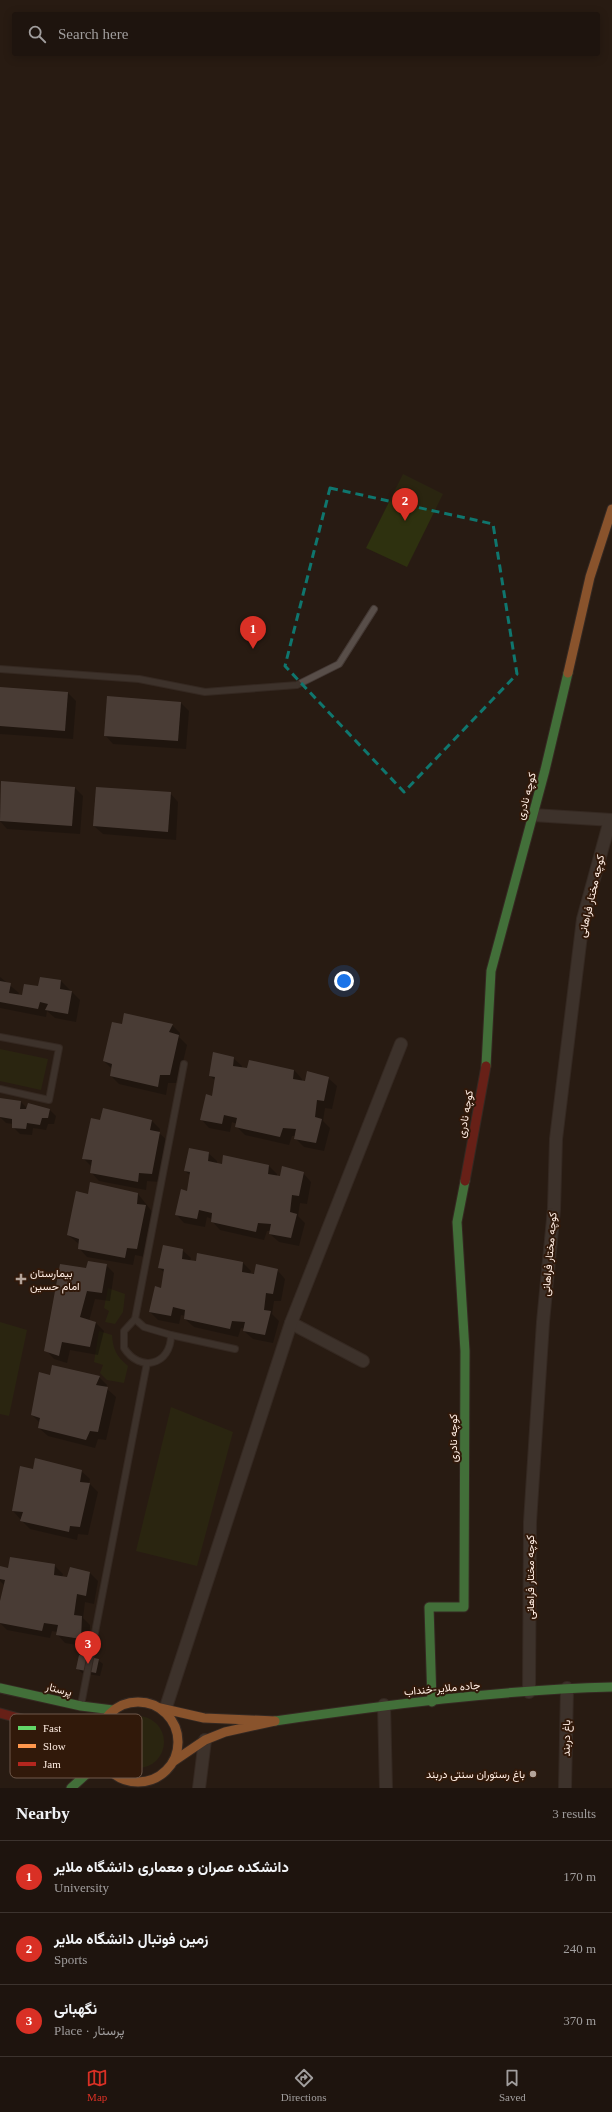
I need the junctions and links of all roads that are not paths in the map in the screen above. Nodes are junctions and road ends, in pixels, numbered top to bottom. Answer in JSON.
{"nodes":[{"id":1,"x":612,"y":509,"type":"edge"},
{"id":2,"x":374,"y":609,"type":"dead end"},
{"id":3,"x":0,"y":669,"type":"edge"},
{"id":4,"x":533,"y":815,"type":"junction"},
{"id":5,"x":611,"y":820,"type":"edge"},
{"id":6,"x":0,"y":1037,"type":"edge"},
{"id":7,"x":401,"y":1044,"type":"dead end"},
{"id":8,"x":184,"y":1064,"type":"dead end"},
{"id":9,"x":0,"y":1089,"type":"edge"},
{"id":10,"x":135,"y":1319,"type":"junction"},
{"id":11,"x":291,"y":1323,"type":"junction"},
{"id":12,"x":171,"y":1335,"type":"junction"},
{"id":13,"x":234,"y":1348,"type":"dead end"},
{"id":14,"x":363,"y":1361,"type":"dead end"},
{"id":15,"x":147,"y":1363,"type":"junction"},
{"id":16,"x":612,"y":1687,"type":"edge"},
{"id":17,"x":0,"y":1688,"type":"edge"},
{"id":18,"x":566,"y":1688,"type":"junction"},
{"id":19,"x":529,"y":1692,"type":"junction"},
{"id":20,"x":432,"y":1702,"type":"junction"},
{"id":21,"x":384,"y":1705,"type":"junction"},
{"id":22,"x":81,"y":1706,"type":"junction"},
{"id":23,"x":164,"y":1706,"type":"junction"},
{"id":24,"x":113,"y":1710,"type":"junction"},
{"id":25,"x":0,"y":1713,"type":"edge"},
{"id":26,"x":110,"y":1714,"type":"edge"},
{"id":27,"x":10,"y":1716,"type":"edge"},
{"id":28,"x":275,"y":1721,"type":"junction"},
{"id":29,"x":205,"y":1740,"type":"junction"},
{"id":30,"x":174,"y":1761,"type":"junction"},
{"id":31,"x":82,"y":1778,"type":"edge"},
{"id":32,"x":121,"y":1778,"type":"edge"},
{"id":33,"x":134,"y":1782,"type":"junction"},
{"id":34,"x":71,"y":1788,"type":"edge"},
{"id":35,"x":124,"y":1788,"type":"edge"},
{"id":36,"x":199,"y":1788,"type":"edge"},
{"id":37,"x":386,"y":1788,"type":"edge"},
{"id":38,"x":565,"y":1788,"type":"edge"}],
"edges":[{"from":1,"to":4,"type":"street","name":"کوچه نادری"},
{"from":2,"to":3,"type":"lane"},
{"from":4,"to":5,"type":"street"},
{"from":4,"to":20,"type":"street","name":"کوچه نادری"},
{"from":5,"to":19,"type":"street","name":"کوچه مختار فراهانی"},
{"from":6,"to":9,"type":"lane"},
{"from":7,"to":11,"type":"street"},
{"from":8,"to":10,"type":"lane"},
{"from":10,"to":12,"type":"lane"},
{"from":10,"to":15,"type":"lane"},
{"from":11,"to":14,"type":"street"},
{"from":11,"to":23,"type":"street"},
{"from":12,"to":13,"type":"lane"},
{"from":12,"to":15,"type":"lane"},
{"from":15,"to":22,"type":"lane"},
{"from":16,"to":18,"type":"street","name":"جاده ملایر-خنداب"},
{"from":17,"to":22,"type":"street","name":"پرستار"},
{"from":18,"to":19,"type":"street","name":"جاده ملایر-خنداب"},
{"from":18,"to":38,"type":"street","name":"باغ دربند"},
{"from":19,"to":20,"type":"street","name":"جاده ملایر-خنداب"},
{"from":20,"to":21,"type":"street","name":"جاده ملایر-خنداب"},
{"from":21,"to":28,"type":"street","name":"جاده ملایر-خنداب"},
{"from":21,"to":37,"type":"street"},
{"from":22,"to":24,"type":"street","name":"پرستار"},
{"from":23,"to":24,"type":"street"},
{"from":23,"to":28,"type":"street"},
{"from":23,"to":30,"type":"street"},
{"from":24,"to":26,"type":"street"},
{"from":25,"to":27,"type":"street"},
{"from":28,"to":29,"type":"street"},
{"from":29,"to":30,"type":"street"},
{"from":29,"to":36,"type":"street"},
{"from":30,"to":33,"type":"street"},
{"from":31,"to":34,"type":"street"},
{"from":32,"to":33,"type":"street"},
{"from":33,"to":35,"type":"street"}]}
